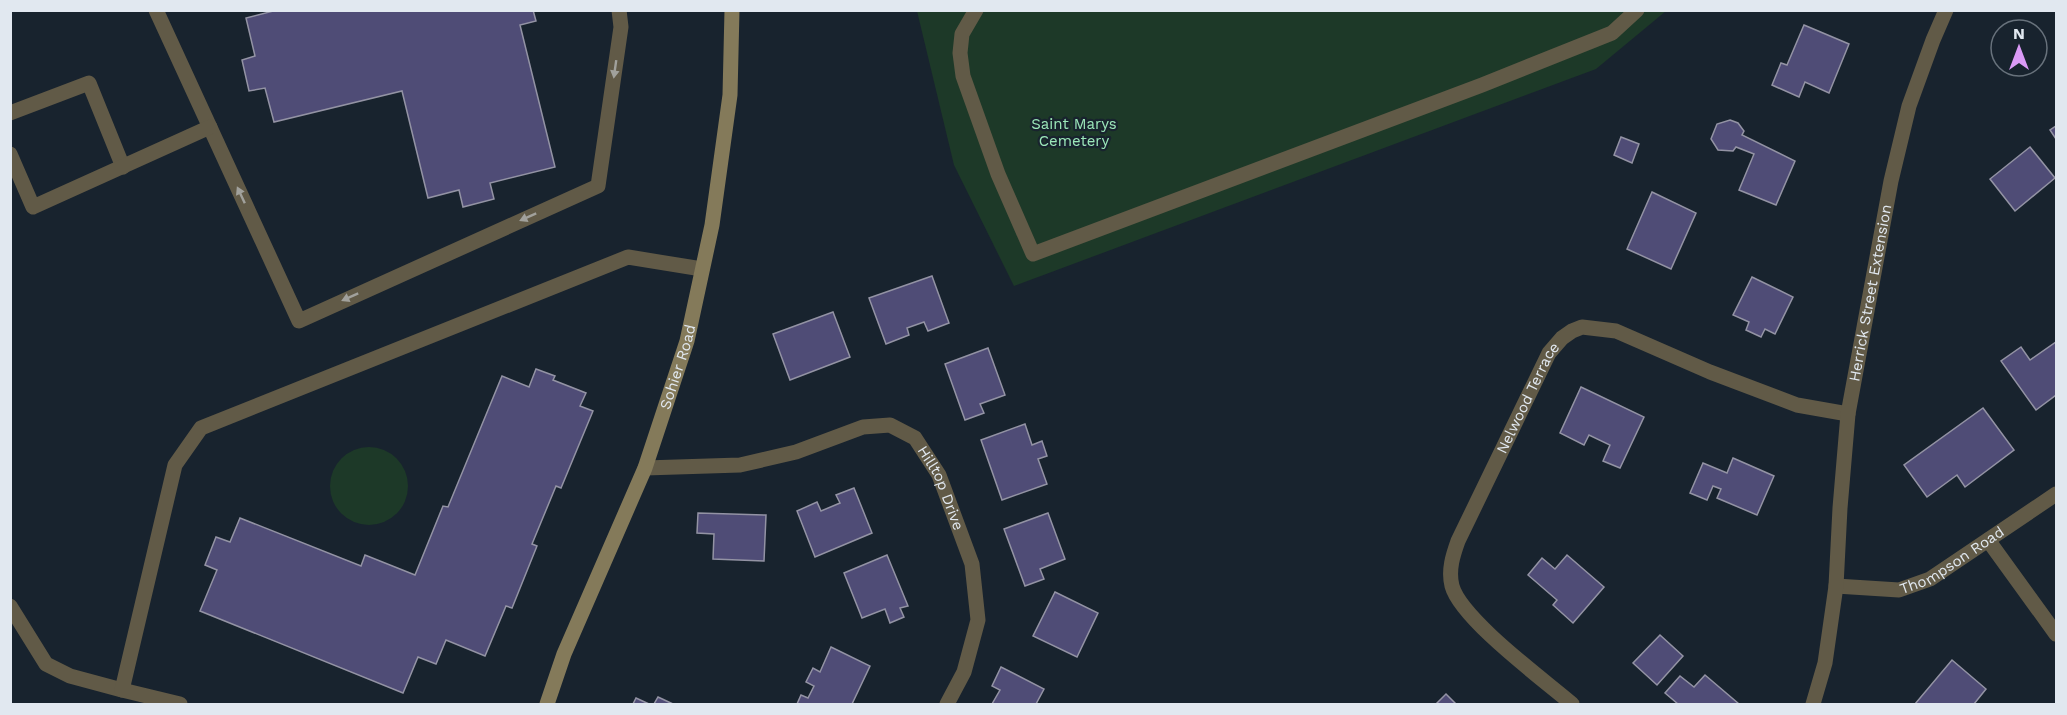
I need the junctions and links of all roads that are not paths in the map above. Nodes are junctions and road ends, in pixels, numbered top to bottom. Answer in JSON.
{"nodes":[{"id":1,"x":619,"y":10,"type":"edge"},
{"id":2,"x":732,"y":10,"type":"edge"},
{"id":3,"x":976,"y":10,"type":"edge"},
{"id":4,"x":1637,"y":10,"type":"edge"},
{"id":5,"x":1946,"y":10,"type":"edge"},
{"id":6,"x":160,"y":12,"type":"edge"},
{"id":7,"x":10,"y":113,"type":"edge"},
{"id":8,"x":210,"y":127,"type":"junction"},
{"id":9,"x":10,"y":154,"type":"edge"},
{"id":10,"x":123,"y":166,"type":"junction"},
{"id":11,"x":702,"y":269,"type":"junction"},
{"id":12,"x":1848,"y":414,"type":"junction"},
{"id":13,"x":645,"y":468,"type":"junction"},
{"id":14,"x":2056,"y":494,"type":"edge"},
{"id":15,"x":1988,"y":540,"type":"junction"},
{"id":16,"x":1836,"y":586,"type":"junction"},
{"id":17,"x":10,"y":606,"type":"edge"},
{"id":18,"x":2056,"y":634,"type":"edge"},
{"id":19,"x":122,"y":690,"type":"junction"},
{"id":20,"x":180,"y":705,"type":"edge"},
{"id":21,"x":547,"y":705,"type":"edge"},
{"id":22,"x":947,"y":705,"type":"edge"},
{"id":23,"x":1572,"y":705,"type":"edge"},
{"id":24,"x":1813,"y":705,"type":"edge"}],
"edges":[{"from":1,"to":8,"type":"street","one_way":true},
{"from":2,"to":11,"type":"main road","name":"Sohier Road"},
{"from":3,"to":4,"type":"street"},
{"from":5,"to":12,"type":"street","name":"Herrick Street Extension"},
{"from":6,"to":8,"type":"street"},
{"from":7,"to":10,"type":"street"},
{"from":8,"to":10,"type":"street"},
{"from":9,"to":10,"type":"street"},
{"from":11,"to":13,"type":"main road","name":"Sohier Road"},
{"from":11,"to":19,"type":"street"},
{"from":12,"to":16,"type":"street","name":"Herrick Street Extension"},
{"from":12,"to":23,"type":"street","name":"Nelwood Terrace"},
{"from":13,"to":21,"type":"main road","name":"Sohier Road"},
{"from":13,"to":22,"type":"street","name":"Hilltop Drive"},
{"from":14,"to":15,"type":"street","name":"Thompson Road"},
{"from":15,"to":16,"type":"street","name":"Thompson Road"},
{"from":15,"to":18,"type":"street"},
{"from":16,"to":24,"type":"street","name":"Herrick Street Extension"},
{"from":17,"to":19,"type":"street"},
{"from":19,"to":20,"type":"street"}]}
